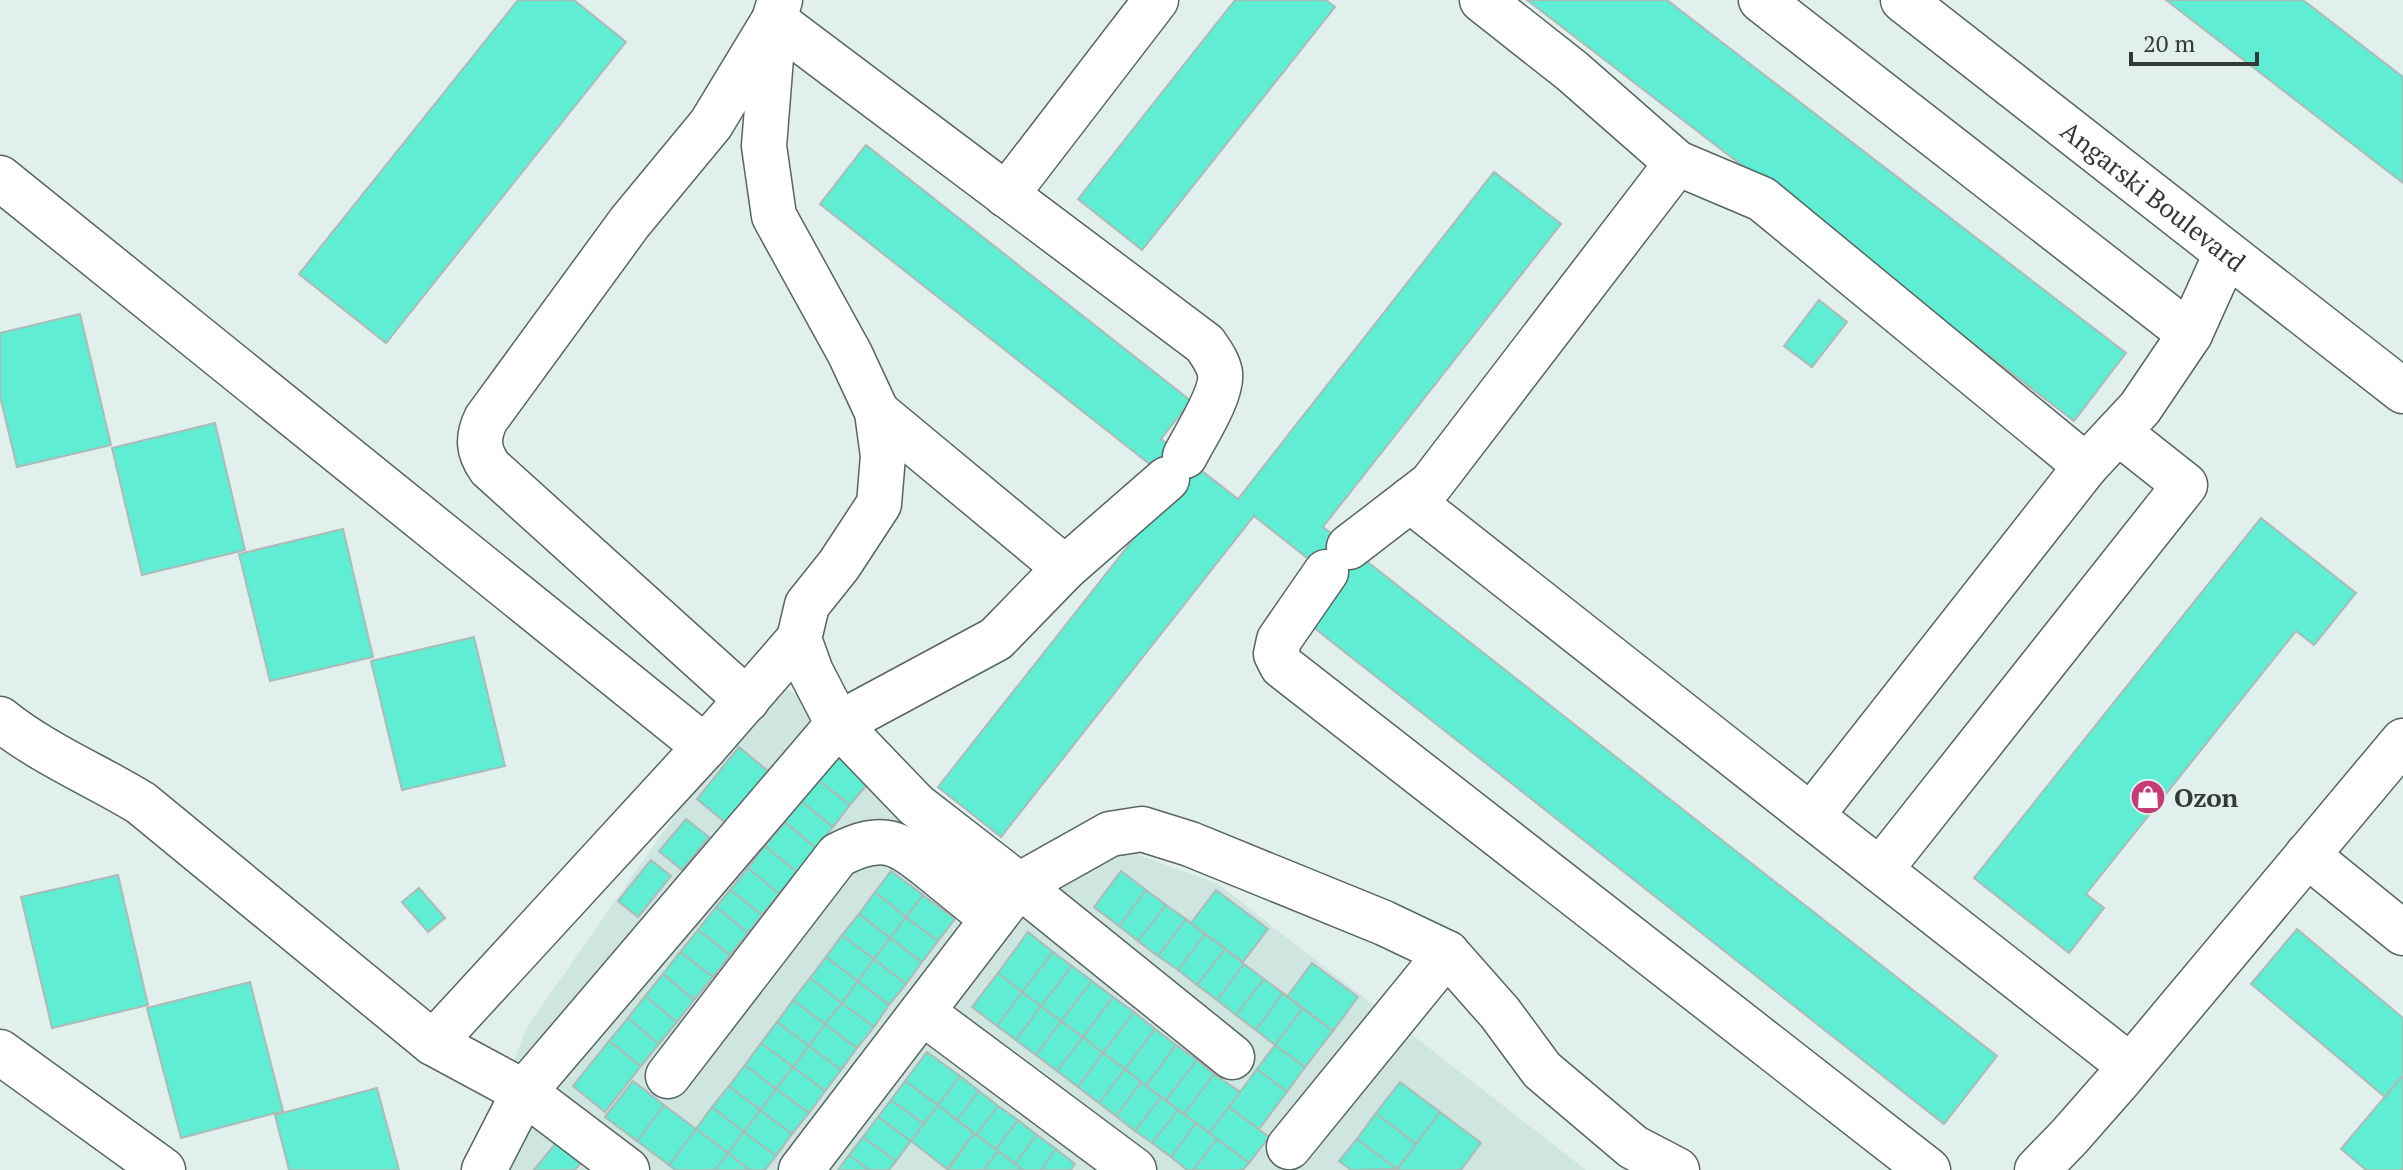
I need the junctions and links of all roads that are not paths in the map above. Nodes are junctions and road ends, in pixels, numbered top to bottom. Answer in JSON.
{"nodes":[{"id":1,"x":1156,"y":0,"type":"edge"},
{"id":2,"x":1482,"y":0,"type":"edge"},
{"id":3,"x":1761,"y":0,"type":"edge"},
{"id":4,"x":1903,"y":0,"type":"edge"},
{"id":5,"x":777,"y":10,"type":"edge"},
{"id":6,"x":1677,"y":163,"type":"junction"},
{"id":7,"x":0,"y":178,"type":"edge"},
{"id":8,"x":1006,"y":195,"type":"junction"},
{"id":9,"x":2226,"y":254,"type":"junction"},
{"id":10,"x":2190,"y":334,"type":"junction"},
{"id":11,"x":2403,"y":391,"type":"edge"},
{"id":12,"x":877,"y":412,"type":"junction"},
{"id":13,"x":2118,"y":432,"type":"junction"},
{"id":14,"x":2086,"y":466,"type":"junction"},
{"id":15,"x":1410,"y":500,"type":"junction"},
{"id":16,"x":1065,"y":568,"type":"junction"},
{"id":17,"x":799,"y":639,"type":"junction"},
{"id":18,"x":747,"y":700,"type":"junction"},
{"id":19,"x":0,"y":719,"type":"edge"},
{"id":20,"x":838,"y":724,"type":"junction"},
{"id":21,"x":2403,"y":741,"type":"edge"},
{"id":22,"x":705,"y":747,"type":"junction"},
{"id":23,"x":1811,"y":816,"type":"junction"},
{"id":24,"x":2307,"y":855,"type":"junction"},
{"id":25,"x":1880,"y":870,"type":"junction"},
{"id":26,"x":1006,"y":902,"type":"junction"},
{"id":27,"x":2403,"y":933,"type":"edge"},
{"id":28,"x":1447,"y":953,"type":"junction"},
{"id":29,"x":922,"y":1012,"type":"junction"},
{"id":30,"x":433,"y":1043,"type":"junction"},
{"id":31,"x":0,"y":1052,"type":"edge"},
{"id":32,"x":1232,"y":1057,"type":"dead end"},
{"id":33,"x":2130,"y":1066,"type":"junction"},
{"id":34,"x":668,"y":1076,"type":"dead end"},
{"id":35,"x":524,"y":1092,"type":"junction"},
{"id":36,"x":1289,"y":1147,"type":"dead end"},
{"id":37,"x":2073,"y":1154,"type":"edge"},
{"id":38,"x":163,"y":1170,"type":"edge"},
{"id":39,"x":484,"y":1170,"type":"edge"},
{"id":40,"x":627,"y":1170,"type":"edge"},
{"id":41,"x":801,"y":1170,"type":"edge"},
{"id":42,"x":1134,"y":1170,"type":"edge"},
{"id":43,"x":1677,"y":1170,"type":"edge"},
{"id":44,"x":1928,"y":1170,"type":"edge"},
{"id":45,"x":2037,"y":1170,"type":"edge"}],
"edges":[{"from":1,"to":8,"type":"street"},
{"from":2,"to":6,"type":"street"},
{"from":3,"to":10,"type":"street"},
{"from":4,"to":9,"type":"street","name":"Angarski Boulevard"},
{"from":5,"to":8,"type":"street"},
{"from":5,"to":12,"type":"street"},
{"from":5,"to":18,"type":"street"},
{"from":6,"to":14,"type":"street"},
{"from":6,"to":15,"type":"street"},
{"from":7,"to":22,"type":"street"},
{"from":8,"to":16,"type":"street"},
{"from":9,"to":10,"type":"street"},
{"from":9,"to":11,"type":"street","name":"Angarski Boulevard"},
{"from":10,"to":13,"type":"street"},
{"from":12,"to":16,"type":"street"},
{"from":12,"to":17,"type":"street"},
{"from":13,"to":14,"type":"street"},
{"from":13,"to":25,"type":"street"},
{"from":14,"to":23,"type":"street"},
{"from":15,"to":23,"type":"street"},
{"from":15,"to":44,"type":"street"},
{"from":16,"to":20,"type":"street"},
{"from":17,"to":18,"type":"street"},
{"from":17,"to":20,"type":"street"},
{"from":18,"to":22,"type":"street"},
{"from":19,"to":30,"type":"street"},
{"from":20,"to":26,"type":"street"},
{"from":20,"to":35,"type":"street"},
{"from":21,"to":24,"type":"street"},
{"from":22,"to":30,"type":"street"},
{"from":23,"to":25,"type":"street"},
{"from":24,"to":27,"type":"street"},
{"from":24,"to":33,"type":"street"},
{"from":25,"to":33,"type":"street"},
{"from":26,"to":28,"type":"street"},
{"from":26,"to":29,"type":"street"},
{"from":26,"to":32,"type":"street"},
{"from":26,"to":34,"type":"street"},
{"from":28,"to":36,"type":"street"},
{"from":28,"to":43,"type":"street"},
{"from":29,"to":41,"type":"street"},
{"from":29,"to":42,"type":"street"},
{"from":30,"to":35,"type":"street"},
{"from":31,"to":38,"type":"street"},
{"from":33,"to":37,"type":"street"},
{"from":35,"to":39,"type":"street"},
{"from":35,"to":40,"type":"street"},
{"from":37,"to":45,"type":"street"}]}
